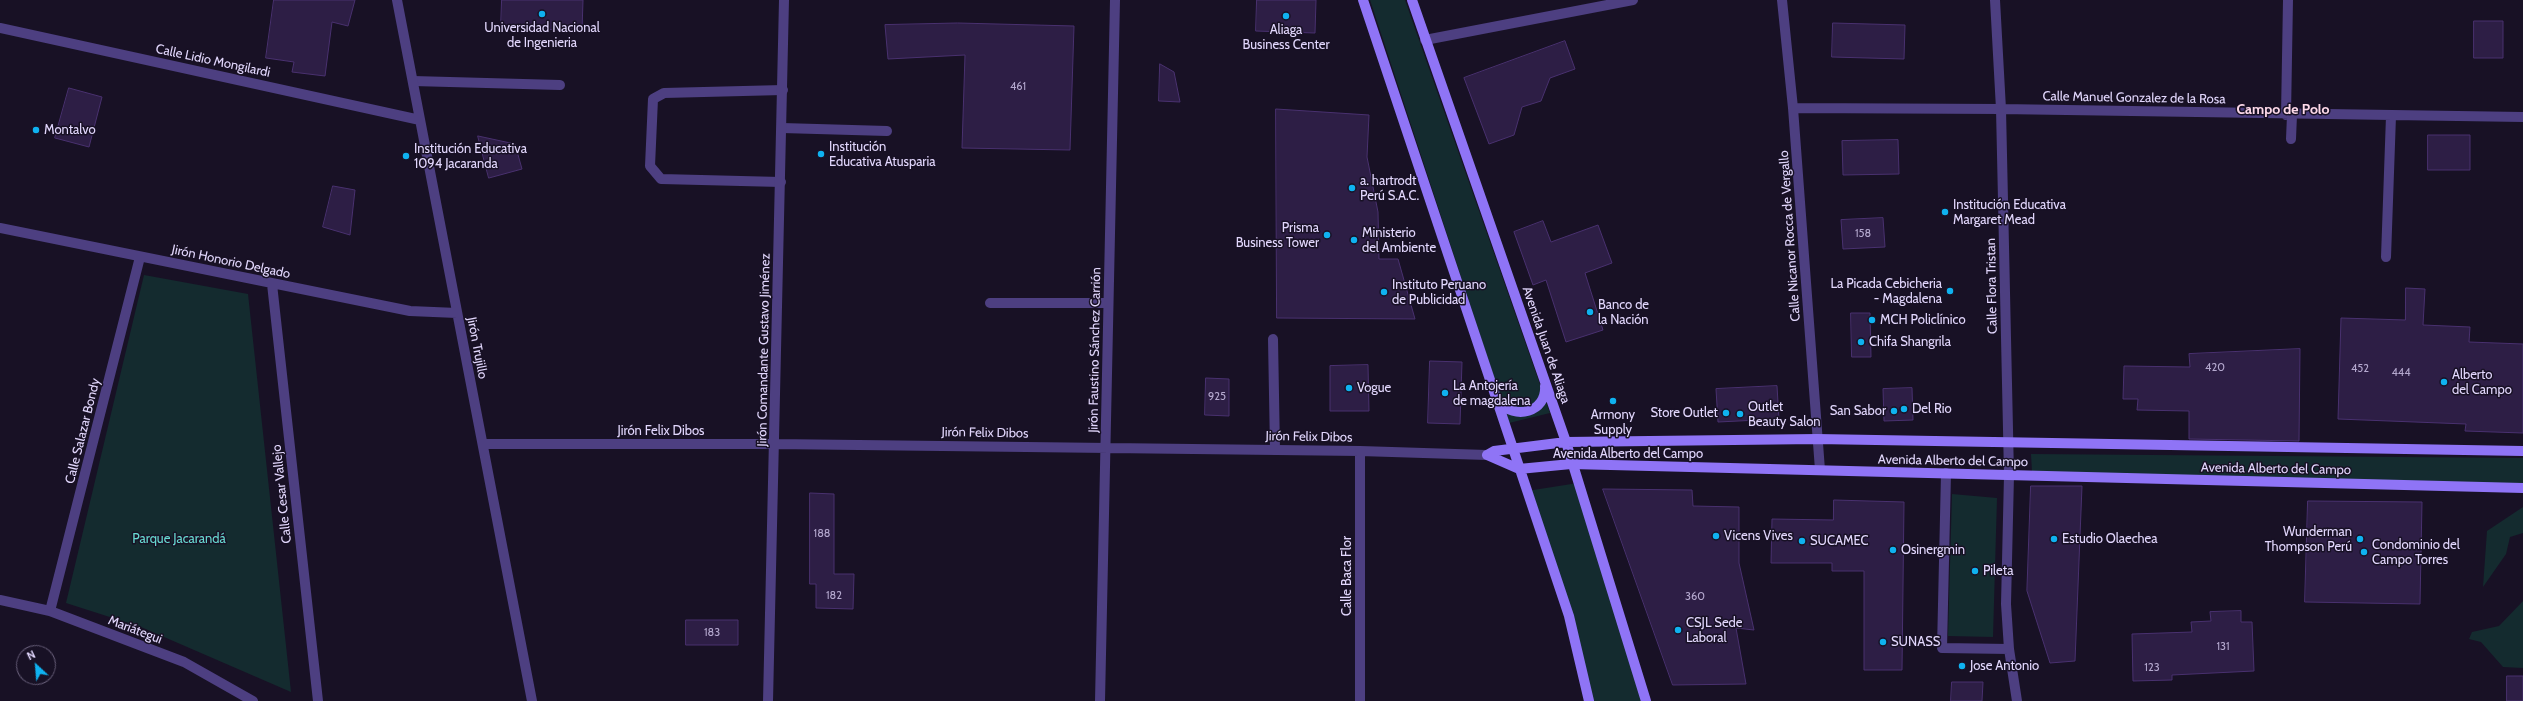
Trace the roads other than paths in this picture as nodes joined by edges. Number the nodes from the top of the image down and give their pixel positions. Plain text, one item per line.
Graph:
1 (397, 0) edge
2 (784, 0) edge
3 (1115, 0) edge
4 (1363, 0) edge
5 (1412, 0) edge
6 (1633, 0) edge
7 (1782, 0) edge
8 (1995, 0) edge
9 (2288, 0) edge
10 (0, 28) edge
11 (1425, 40) junction
12 (413, 81) junction
13 (560, 85) dead end
14 (783, 90) junction
15 (1793, 108) junction
16 (2001, 109) junction
17 (2289, 115) junction
18 (2391, 116) junction
19 (2523, 117) edge
20 (420, 120) junction
21 (782, 128) junction
22 (887, 131) dead end
23 (2292, 139) dead end
24 (781, 182) junction
25 (0, 228) edge
26 (140, 257) junction
27 (2386, 257) dead end
28 (272, 284) junction
29 (990, 303) dead end
30 (1108, 303) junction
31 (458, 313) junction
32 (1273, 339) dead end
33 (1545, 383) junction
34 (1498, 400) junction
35 (1817, 439) junction
36 (1566, 442) junction
37 (2008, 442) junction
38 (482, 444) junction
39 (775, 444) junction
40 (1106, 448) junction
41 (1515, 449) junction
42 (1275, 450) junction
43 (1360, 450) junction
44 (2523, 450) edge
45 (1487, 455) junction
46 (1571, 464) junction
47 (1519, 469) junction
48 (1820, 470) junction
49 (1946, 473) junction
50 (2009, 475) junction
51 (2523, 488) edge
52 (0, 600) edge
53 (50, 611) junction
54 (2009, 649) junction
55 (253, 701) edge
56 (318, 701) edge
57 (532, 701) edge
58 (768, 701) edge
59 (1100, 701) edge
60 (1360, 701) edge
61 (1589, 701) edge
62 (1646, 701) edge
63 (2017, 701) edge

1 - 12 street, Jirón Trujillo
2 - 14 street, Jirón Comandante Gustavo Jiménez
3 - 30 street, Jirón Faustino Sánchez Carrión
4 - 34 main road
5 - 11 main road, Avenida Juan de Aliaga
6 - 11 street
7 - 15 street, Calle Nicanor Rocca de Vergallo
8 - 16 street, Calle Flora Tristan
9 - 17 street
10 - 20 street, Calle Lidio Mongilardi
11 - 33 main road, Avenida Juan de Aliaga
12 - 13 street
12 - 20 street, Jirón Trujillo
14 - 21 street, Jirón Comandante Gustavo Jiménez
14 - 24 street
15 - 16 street, Calle Manuel Gonzalez de la Rosa
15 - 35 street, Calle Nicanor Rocca de Vergallo
16 - 17 street, Calle Manuel Gonzalez de la Rosa
16 - 37 street, Calle Flora Tristan
17 - 18 street, Calle Manuel Gonzalez de la Rosa
17 - 23 street
18 - 19 street, Calle Manuel Gonzalez de la Rosa
18 - 27 street
20 - 31 street, Jirón Trujillo
21 - 22 street
21 - 24 street, Jirón Comandante Gustavo Jiménez
24 - 39 street, Jirón Comandante Gustavo Jiménez
25 - 26 street, Jirón Honorio Delgado
26 - 28 street, Jirón Honorio Delgado
26 - 53 street, Calle Salazar Bondy
28 - 31 street, Jirón Honorio Delgado
28 - 56 street, Calle Cesar Vallejo
29 - 30 street
30 - 40 street, Jirón Faustino Sánchez Carrión
31 - 38 street, Jirón Trujillo
32 - 42 street
33 - 34 main road
33 - 36 main road, Avenida Juan de Aliaga
34 - 41 main road
35 - 36 main road, Avenida Alberto del Campo
35 - 37 main road, Avenida Alberto del Campo
35 - 48 street, Calle Nicanor Rocca de Vergallo
36 - 41 main road, Avenida Alberto del Campo
36 - 46 main road, Avenida Juan de Aliaga
37 - 44 main road, Avenida Alberto del Campo
37 - 50 street, Calle Flora Tristan
38 - 39 street, Jirón Felix Dibos
38 - 57 street, Jirón Trujillo
39 - 40 street, Jirón Felix Dibos
39 - 58 street, Jirón Comandante Gustavo Jiménez
40 - 42 street, Jirón Felix Dibos
40 - 59 street, Jirón Faustino Sánchez Carrión
41 - 45 main road, Avenida Alberto del Campo
41 - 47 main road
42 - 43 street, Jirón Felix Dibos
43 - 45 street, Jirón Felix Dibos
43 - 60 street, Calle Baca Flor
45 - 47 main road, Avenida Alberto del Campo
46 - 47 main road, Avenida Alberto del Campo
46 - 48 main road, Avenida Alberto del Campo
46 - 62 main road, Avenida Juan de Aliaga
47 - 61 main road
48 - 49 main road, Avenida Alberto del Campo
49 - 50 main road, Avenida Alberto del Campo
49 - 54 street
50 - 51 main road, Avenida Alberto del Campo
50 - 54 street, Calle Flora Tristan
52 - 53 street, Mariátegui
53 - 55 street, Mariátegui
54 - 63 street, Calle Flora Tristan

